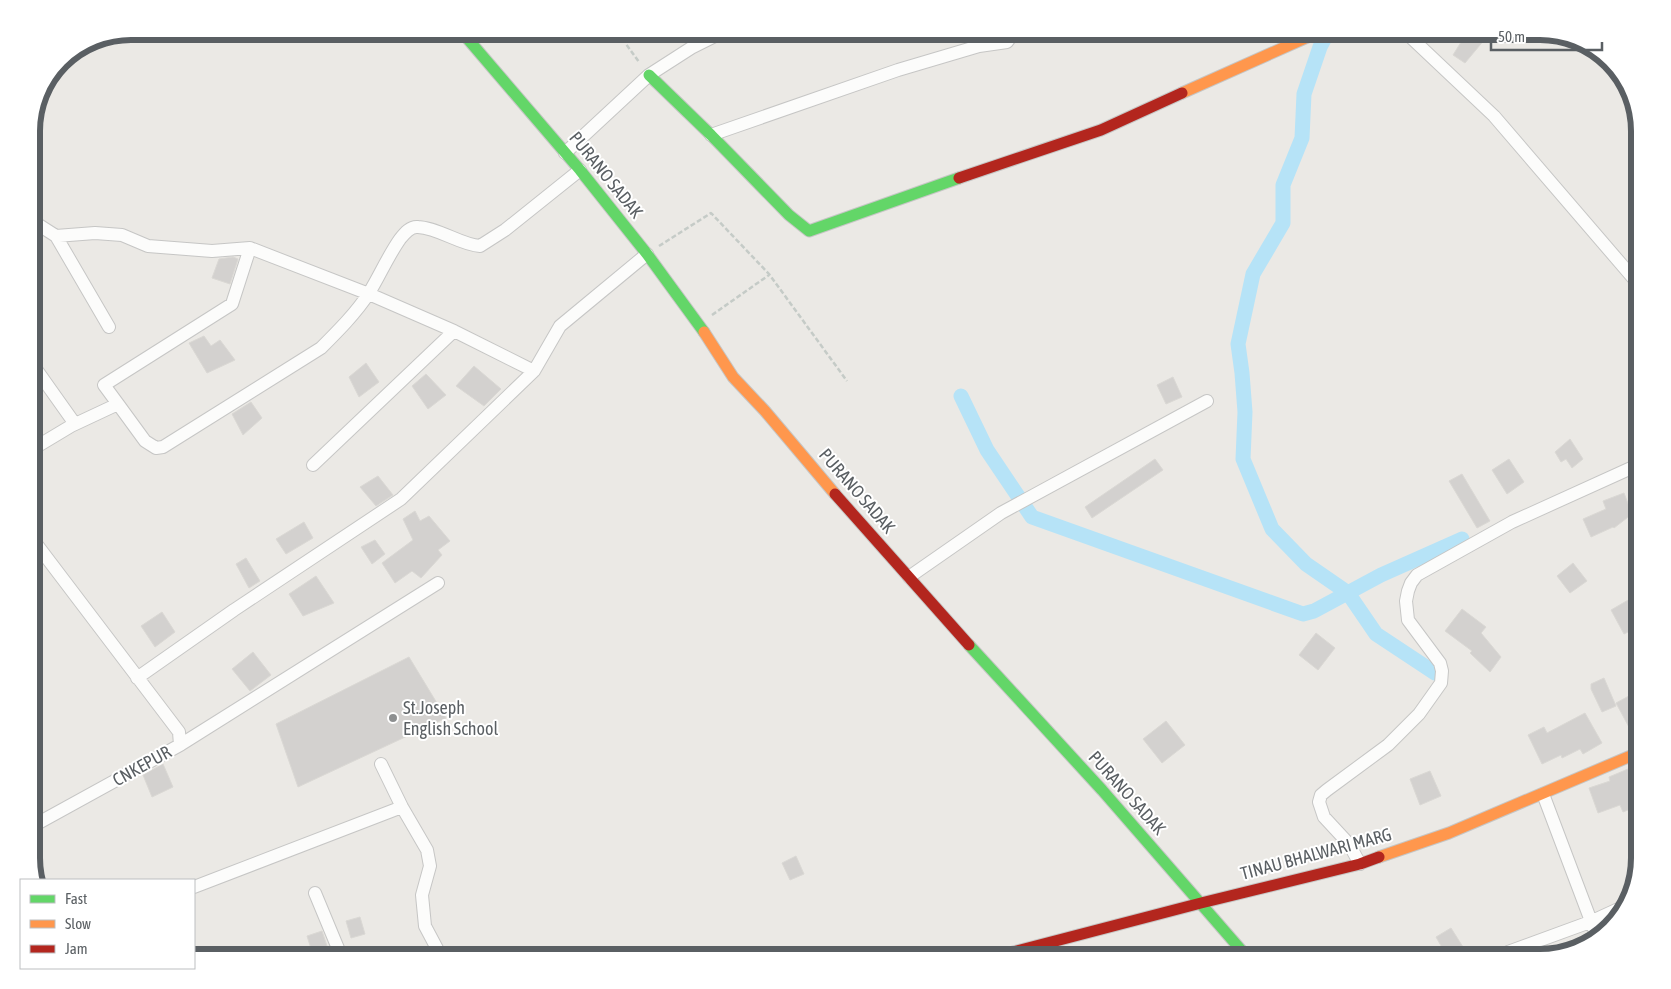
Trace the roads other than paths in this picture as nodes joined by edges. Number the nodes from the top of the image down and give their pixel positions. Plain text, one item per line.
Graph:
1 (469, 40) edge
2 (707, 40) edge
3 (1008, 40) edge
4 (1301, 40) edge
5 (1414, 40) edge
6 (649, 75) junction
7 (711, 135) junction
8 (565, 152) junction
9 (580, 170) junction
10 (40, 225) edge
11 (56, 236) junction
12 (250, 248) junction
13 (647, 254) junction
14 (1631, 276) edge
15 (369, 294) junction
16 (109, 327) dead end
17 (454, 332) junction
18 (534, 371) junction
19 (40, 374) edge
20 (1207, 401) dead end
21 (118, 404) junction
22 (75, 424) junction
23 (40, 445) edge
24 (313, 465) dead end
25 (1631, 468) edge
26 (40, 548) edge
27 (909, 577) junction
28 (438, 583) dead end
29 (137, 678) junction
30 (180, 745) junction
31 (1631, 756) edge
32 (381, 764) dead end
33 (1543, 794) junction
34 (402, 807) junction
35 (40, 823) edge
36 (1360, 864) junction
37 (195, 887) edge
38 (315, 893) dead end
39 (1201, 903) junction
40 (1613, 911) edge
41 (1590, 922) junction
42 (1594, 931) edge
43 (338, 949) edge
44 (437, 949) edge
45 (1025, 949) edge
46 (1240, 949) edge
47 (1516, 949) edge

1 - 8 street, PURANO SADAK
2 - 6 street
3 - 7 street
4 - 7 street
5 - 14 street
6 - 7 street
6 - 8 street
8 - 9 street, PURANO SADAK
9 - 13 street, PURANO SADAK
9 - 15 street
10 - 11 street
11 - 12 street
11 - 16 street
12 - 15 street
12 - 21 street
13 - 18 street
13 - 27 street, PURANO SADAK
15 - 17 street
15 - 21 street
17 - 18 street
17 - 24 street
18 - 29 street
19 - 22 street
20 - 27 street
21 - 22 street
22 - 23 street
25 - 36 street
26 - 29 street, CNKEPUR
27 - 39 street, PURANO SADAK
28 - 30 street
29 - 30 street, CNKEPUR
30 - 35 street, CNKEPUR
31 - 33 street, TINAU BHALWARI MARG
32 - 34 street
33 - 36 street, TINAU BHALWARI MARG
33 - 41 street
34 - 37 street
34 - 44 street
36 - 39 street, TINAU BHALWARI MARG
38 - 43 street
39 - 45 street, TINAU BHALWARI MARG
39 - 46 street, PURANO SADAK
40 - 41 street
41 - 42 street
41 - 47 street

